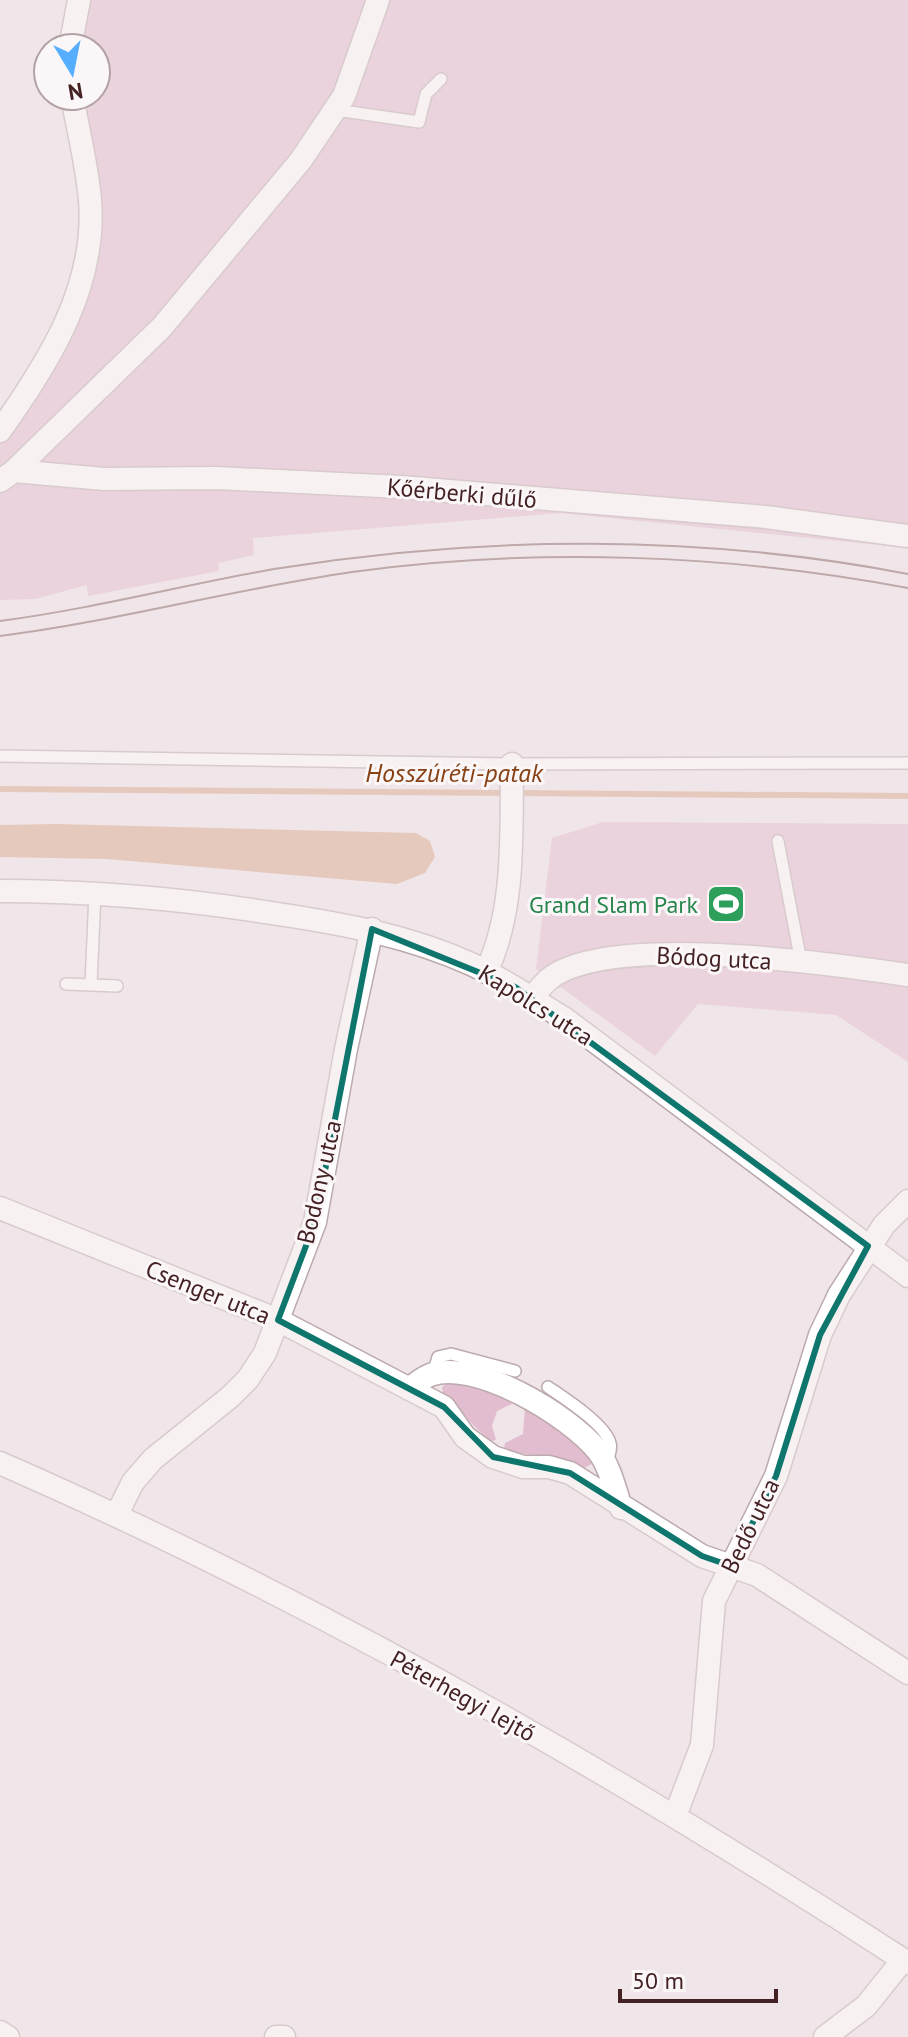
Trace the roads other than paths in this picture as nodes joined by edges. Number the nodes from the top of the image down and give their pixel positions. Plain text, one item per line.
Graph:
1 (79, 0) edge
2 (378, 0) edge
3 (73, 32) edge
4 (441, 79) dead end
5 (336, 110) junction
6 (75, 112) edge
7 (0, 431) edge
8 (7, 476) edge
9 (908, 536) edge
10 (0, 756) edge
11 (908, 763) edge
12 (512, 771) junction
13 (778, 841) dead end
14 (0, 891) edge
15 (95, 893) junction
16 (372, 929) junction
17 (801, 962) junction
18 (486, 972) junction
19 (908, 975) edge
20 (66, 984) dead end
21 (91, 985) junction
22 (117, 986) dead end
23 (532, 998) junction
24 (908, 1201) edge
25 (0, 1208) edge
26 (868, 1246) junction
27 (908, 1276) edge
28 (278, 1320) junction
29 (515, 1371) dead end
30 (433, 1374) junction
31 (548, 1387) dead end
32 (409, 1389) junction
33 (0, 1463) edge
34 (606, 1466) junction
35 (621, 1508) junction
36 (117, 1514) junction
37 (731, 1566) junction
38 (908, 1673) edge
39 (675, 1816) junction
40 (906, 1962) edge
41 (0, 2032) edge
42 (8, 2037) edge
43 (276, 2037) edge
44 (284, 2037) edge
45 (825, 2037) edge

1 - 3 street
2 - 5 street, Kőérberki dűlő
4 - 5 lane
5 - 8 street, Kőérberki dűlő
6 - 7 street
8 - 9 street, Kőérberki dűlő
10 - 12 lane
11 - 12 lane
12 - 18 street
13 - 17 lane
14 - 15 street, Kapolcs utca
15 - 16 street, Kapolcs utca
15 - 21 lane
16 - 18 street, Kapolcs utca
16 - 28 street, Bodony utca
17 - 19 street, Bódog utca
17 - 23 street, Bódog utca
18 - 23 street, Kapolcs utca
20 - 21 lane
21 - 22 lane
23 - 26 street, Kapolcs utca
24 - 26 street, Bedő utca
25 - 28 street, Csenger utca
26 - 27 street, Kapolcs utca
26 - 37 street, Bedő utca
28 - 32 street, Csenger utca
28 - 36 street, Bodony utca
29 - 30 lane
30 - 32 street
30 - 34 street
31 - 34 lane
32 - 35 street, Csenger utca
33 - 36 street, Péterhegyi lejtő
34 - 35 street
35 - 37 street, Csenger utca
36 - 39 street, Péterhegyi lejtő
37 - 38 street, Csenger utca
37 - 39 street, Bedő utca
39 - 40 street, Péterhegyi lejtő
40 - 45 street
41 - 42 street
43 - 44 street

